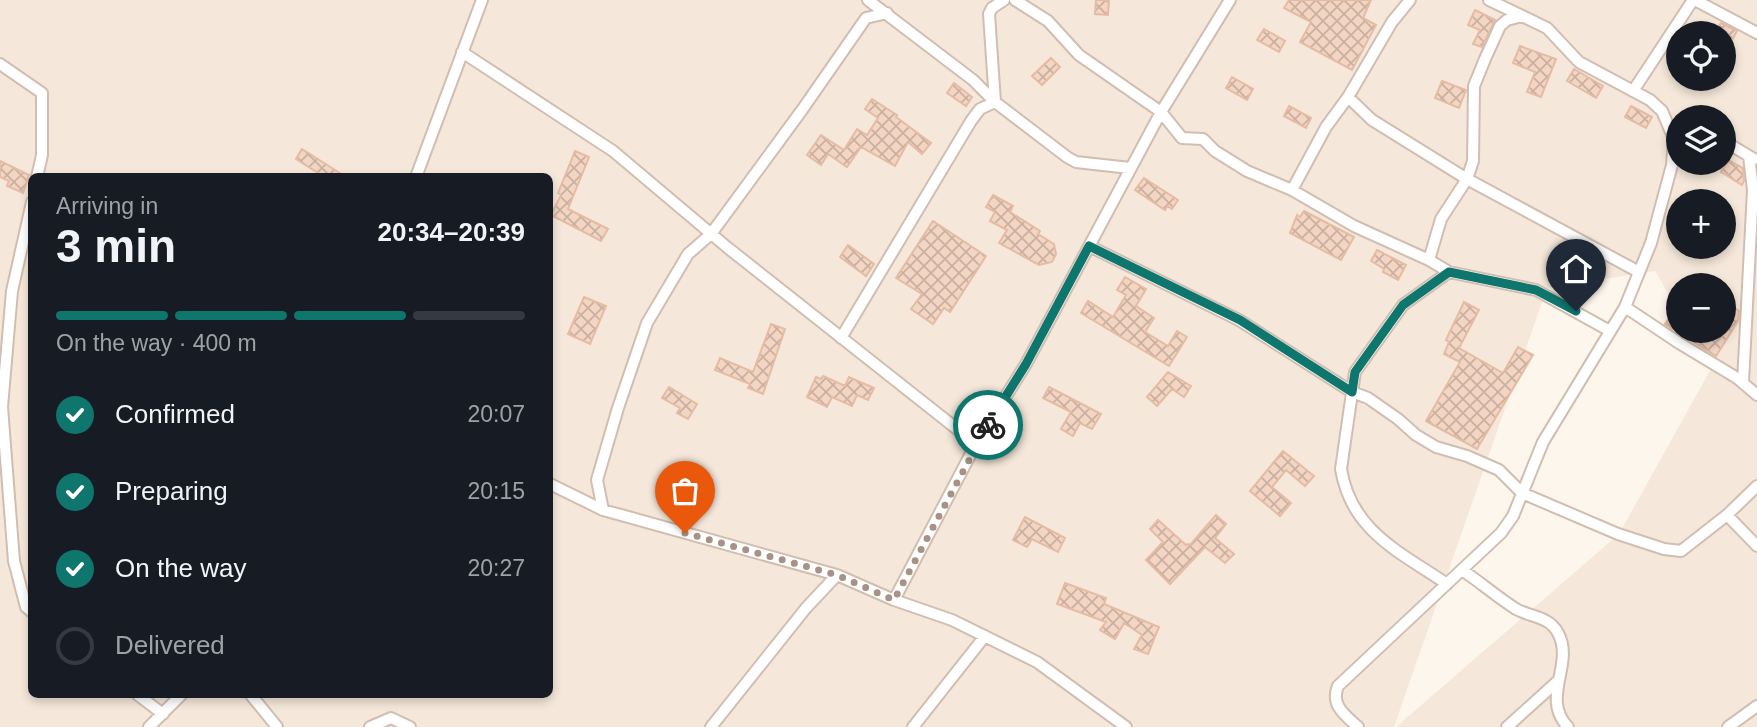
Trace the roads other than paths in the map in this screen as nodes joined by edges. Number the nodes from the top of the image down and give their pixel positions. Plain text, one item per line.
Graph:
1 (482, 0) edge
2 (868, 0) edge
3 (1004, 0) edge
4 (1015, 0) edge
5 (1230, 0) edge
6 (1410, 0) edge
7 (1489, 0) edge
8 (1694, 0) edge
9 (887, 13) junction
10 (1522, 16) junction
11 (1757, 33) edge
12 (462, 52) junction
13 (0, 64) edge
14 (1633, 91) junction
15 (1348, 97) junction
16 (995, 102) junction
17 (1161, 112) junction
18 (1666, 116) edge
19 (1736, 148) edge
20 (1753, 159) edge
21 (1130, 168) junction
22 (38, 173) edge
23 (417, 173) edge
24 (1669, 175) edge
25 (1468, 179) junction
26 (1292, 190) junction
27 (28, 220) edge
28 (711, 234) junction
29 (1089, 246) junction
30 (1429, 260) junction
31 (1449, 272) junction
32 (1639, 272) junction
33 (1625, 307) junction
34 (1610, 331) junction
35 (841, 338) junction
36 (1743, 382) junction
37 (1352, 392) junction
38 (1757, 395) edge
39 (976, 444) junction
40 (553, 485) edge
41 (1757, 486) edge
42 (1522, 493) junction
43 (603, 510) junction
44 (1727, 515) junction
45 (1757, 546) edge
46 (1462, 570) junction
47 (837, 575) junction
48 (1447, 584) junction
49 (894, 600) junction
50 (28, 609) edge
51 (985, 636) junction
52 (1559, 680) junction
53 (142, 698) edge
54 (178, 698) edge
55 (253, 698) edge
56 (1757, 706) edge
57 (163, 714) junction
58 (149, 727) edge
59 (277, 727) edge
60 (370, 727) edge
61 (410, 727) edge
62 (711, 727) edge
63 (913, 727) edge
64 (1126, 727) edge
65 (1358, 727) edge
66 (1507, 727) edge
67 (1568, 727) edge
68 (1729, 727) edge

1 - 12 street
2 - 9 street
3 - 16 street
4 - 17 street
5 - 17 street
6 - 15 street
7 - 10 street
8 - 11 street
8 - 14 street
9 - 16 street
9 - 28 street
10 - 14 street
10 - 25 street
12 - 23 street
12 - 28 street
13 - 22 street
14 - 18 street
15 - 25 street
15 - 26 street
16 - 21 street
16 - 35 street
17 - 21 street
17 - 26 street
19 - 20 street
20 - 36 street
21 - 29 street
24 - 32 street
25 - 30 street
25 - 32 street
26 - 30 street
27 - 50 street
28 - 35 street
28 - 43 street
29 - 37 street
29 - 39 street
30 - 31 street
31 - 34 street
31 - 37 street
32 - 33 street
33 - 34 street
33 - 36 street
34 - 42 street
35 - 39 street
36 - 38 street
37 - 42 street
37 - 48 street
39 - 49 street
40 - 43 street
41 - 44 street
42 - 44 street
42 - 46 street
43 - 47 street
44 - 45 street
46 - 48 street
46 - 52 street
47 - 49 street
47 - 62 street
48 - 65 street
49 - 51 street
51 - 63 street
51 - 64 street
52 - 66 street
52 - 67 street
53 - 57 street
54 - 57 street
55 - 59 street
56 - 68 street
57 - 58 street
60 - 61 street

